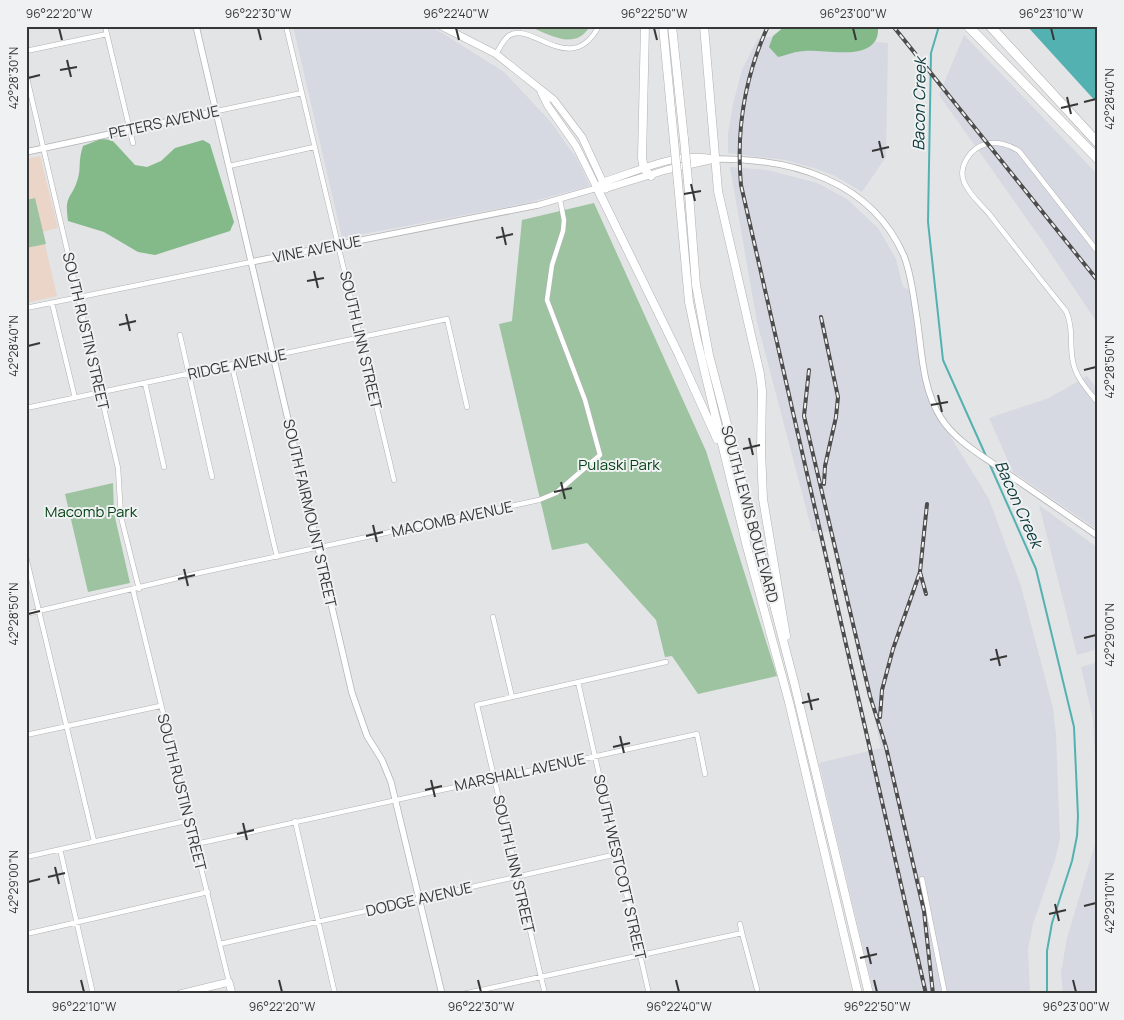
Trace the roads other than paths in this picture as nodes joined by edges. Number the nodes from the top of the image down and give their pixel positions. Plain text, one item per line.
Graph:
1 (105, 26) edge
2 (196, 26) edge
3 (286, 26) edge
4 (441, 26) edge
5 (599, 26) edge
6 (644, 26) edge
7 (663, 26) edge
8 (672, 26) edge
9 (704, 26) edge
10 (968, 26) edge
11 (992, 29) edge
12 (107, 34) junction
13 (26, 51) edge
14 (496, 54) junction
15 (26, 74) edge
16 (539, 90) junction
17 (302, 93) junction
18 (217, 111) junction
19 (129, 130) junction
20 (133, 142) dead end
21 (1098, 143) edge
22 (314, 147) junction
23 (44, 148) junction
24 (26, 152) edge
25 (714, 159) junction
26 (1098, 159) edge
27 (229, 166) junction
28 (644, 169) junction
29 (651, 176) junction
30 (602, 187) junction
31 (560, 200) junction
32 (338, 244) junction
33 (1098, 252) edge
34 (251, 262) junction
35 (79, 298) junction
36 (52, 303) junction
37 (26, 308) edge
38 (180, 335) dead end
39 (360, 338) junction
40 (273, 356) junction
41 (232, 366) junction
42 (188, 375) junction
43 (145, 383) junction
44 (101, 392) junction
45 (75, 398) junction
46 (1098, 403) edge
47 (467, 407) dead end
48 (26, 408) edge
49 (164, 467) dead end
50 (728, 470) junction
51 (212, 477) dead end
52 (394, 480) dead end
53 (1098, 536) edge
54 (318, 548) junction
55 (26, 557) edge
56 (277, 557) junction
57 (136, 589) junction
58 (39, 612) junction
59 (26, 614) edge
60 (493, 617) dead end
61 (666, 662) dead end
62 (578, 682) junction
63 (794, 682) junction
64 (512, 697) junction
65 (160, 706) junction
66 (66, 726) junction
67 (26, 735) edge
68 (595, 756) junction
69 (705, 774) dead end
70 (494, 777) junction
71 (395, 800) junction
72 (190, 820) junction
73 (295, 821) junction
74 (94, 841) junction
75 (196, 844) junction
76 (60, 849) junction
77 (617, 854) junction
78 (26, 857) edge
79 (517, 877) junction
80 (922, 879) dead end
81 (208, 892) junction
82 (418, 899) junction
83 (78, 922) junction
84 (318, 922) junction
85 (740, 924) dead end
86 (742, 933) junction
87 (26, 934) edge
88 (220, 944) junction
89 (640, 955) junction
90 (540, 976) junction
91 (229, 982) junction
92 (757, 989) dead end
93 (189, 993) edge
94 (93, 994) edge
95 (180, 994) edge
96 (232, 994) edge
97 (335, 994) edge
98 (442, 994) edge
99 (463, 994) edge
100 (544, 994) edge
101 (649, 994) edge
102 (858, 994) edge
103 (869, 994) edge
104 (945, 994) edge

1 - 12 street
2 - 18 street, SOUTH FAIRMOUNT STREET
3 - 17 street, SOUTH LINN STREET
4 - 14 main road
5 - 14 street
6 - 28 main road
7 - 50 main road, SOUTH LEWIS BOULEVARD, bridge
8 - 63 main road, SOUTH LEWIS BOULEVARD, bridge
9 - 25 main road
10 - 26 highway
11 - 21 highway
12 - 13 street
12 - 19 street
14 - 16 main road
15 - 23 street, SOUTH RUSTIN STREET
16 - 30 main road
16 - 30 main road
17 - 18 street, PETERS AVENUE
17 - 22 street, SOUTH LINN STREET
18 - 19 street, PETERS AVENUE
18 - 27 street, SOUTH FAIRMOUNT STREET
19 - 20 street
19 - 23 street, PETERS AVENUE
22 - 27 street
22 - 32 street, SOUTH LINN STREET
23 - 24 street, PETERS AVENUE
23 - 35 street, SOUTH RUSTIN STREET
25 - 28 main road
25 - 29 main road
25 - 53 street
25 - 63 main road
27 - 34 street, SOUTH FAIRMOUNT STREET
28 - 29 main road
28 - 30 main road
29 - 30 main road
30 - 31 street, VINE AVENUE
30 - 50 main road
31 - 32 street, VINE AVENUE
31 - 54 street, MACOMB AVENUE
32 - 34 street, VINE AVENUE
32 - 39 street, SOUTH LINN STREET
33 - 46 street
34 - 35 street, VINE AVENUE
34 - 40 street, SOUTH FAIRMOUNT STREET
35 - 36 street, VINE AVENUE
35 - 44 street, SOUTH RUSTIN STREET
36 - 37 street, VINE AVENUE
36 - 45 street
38 - 42 street
39 - 40 street, RIDGE AVENUE
39 - 47 street, RIDGE AVENUE
39 - 52 street, SOUTH LINN STREET
40 - 41 street, RIDGE AVENUE
40 - 54 street, SOUTH FAIRMOUNT STREET
41 - 42 street, RIDGE AVENUE
41 - 56 street
42 - 43 street, RIDGE AVENUE
42 - 51 street
43 - 44 street, RIDGE AVENUE
43 - 49 street
44 - 45 street, RIDGE AVENUE
44 - 57 street, SOUTH RUSTIN STREET
45 - 48 street, RIDGE AVENUE
50 - 102 main road, SOUTH LEWIS BOULEVARD
54 - 56 street, MACOMB AVENUE
54 - 71 street, SOUTH FAIRMOUNT STREET
55 - 58 street
56 - 57 street, MACOMB AVENUE
57 - 58 street, MACOMB AVENUE
57 - 65 street, SOUTH RUSTIN STREET
58 - 59 street, MACOMB AVENUE
58 - 66 street
60 - 64 street
61 - 62 street
62 - 64 street
62 - 68 street, SOUTH WESTCOTT STREET
63 - 103 main road, SOUTH LEWIS BOULEVARD
64 - 70 street, SOUTH LINN STREET
65 - 66 street
65 - 72 street, SOUTH RUSTIN STREET
66 - 67 street
66 - 74 street
68 - 69 street, MARSHALL AVENUE
68 - 70 street, MARSHALL AVENUE
68 - 77 street, SOUTH WESTCOTT STREET
70 - 71 street, MARSHALL AVENUE
70 - 79 street, SOUTH LINN STREET
71 - 73 street, MARSHALL AVENUE
71 - 82 street, SOUTH FAIRMOUNT STREET
72 - 74 street
72 - 75 street, SOUTH RUSTIN STREET
73 - 75 street, MARSHALL AVENUE
73 - 84 street
74 - 76 street
75 - 81 street, SOUTH RUSTIN STREET
76 - 78 street
76 - 83 street
77 - 79 street, DODGE AVENUE
77 - 89 street, SOUTH WESTCOTT STREET
79 - 82 street, DODGE AVENUE
79 - 90 street, SOUTH LINN STREET
80 - 104 street
81 - 83 street
81 - 88 street, SOUTH RUSTIN STREET
82 - 84 street, DODGE AVENUE
82 - 98 street, SOUTH FAIRMOUNT STREET
83 - 87 street
83 - 94 street
84 - 88 street, DODGE AVENUE
84 - 97 street
85 - 86 street
86 - 89 street
86 - 92 street
88 - 91 street, SOUTH RUSTIN STREET
89 - 90 street
89 - 101 street, SOUTH WESTCOTT STREET
90 - 99 street
90 - 100 street, SOUTH LINN STREET
91 - 93 main road
91 - 96 main road, SOUTH RUSTIN STREET
93 - 95 main road

